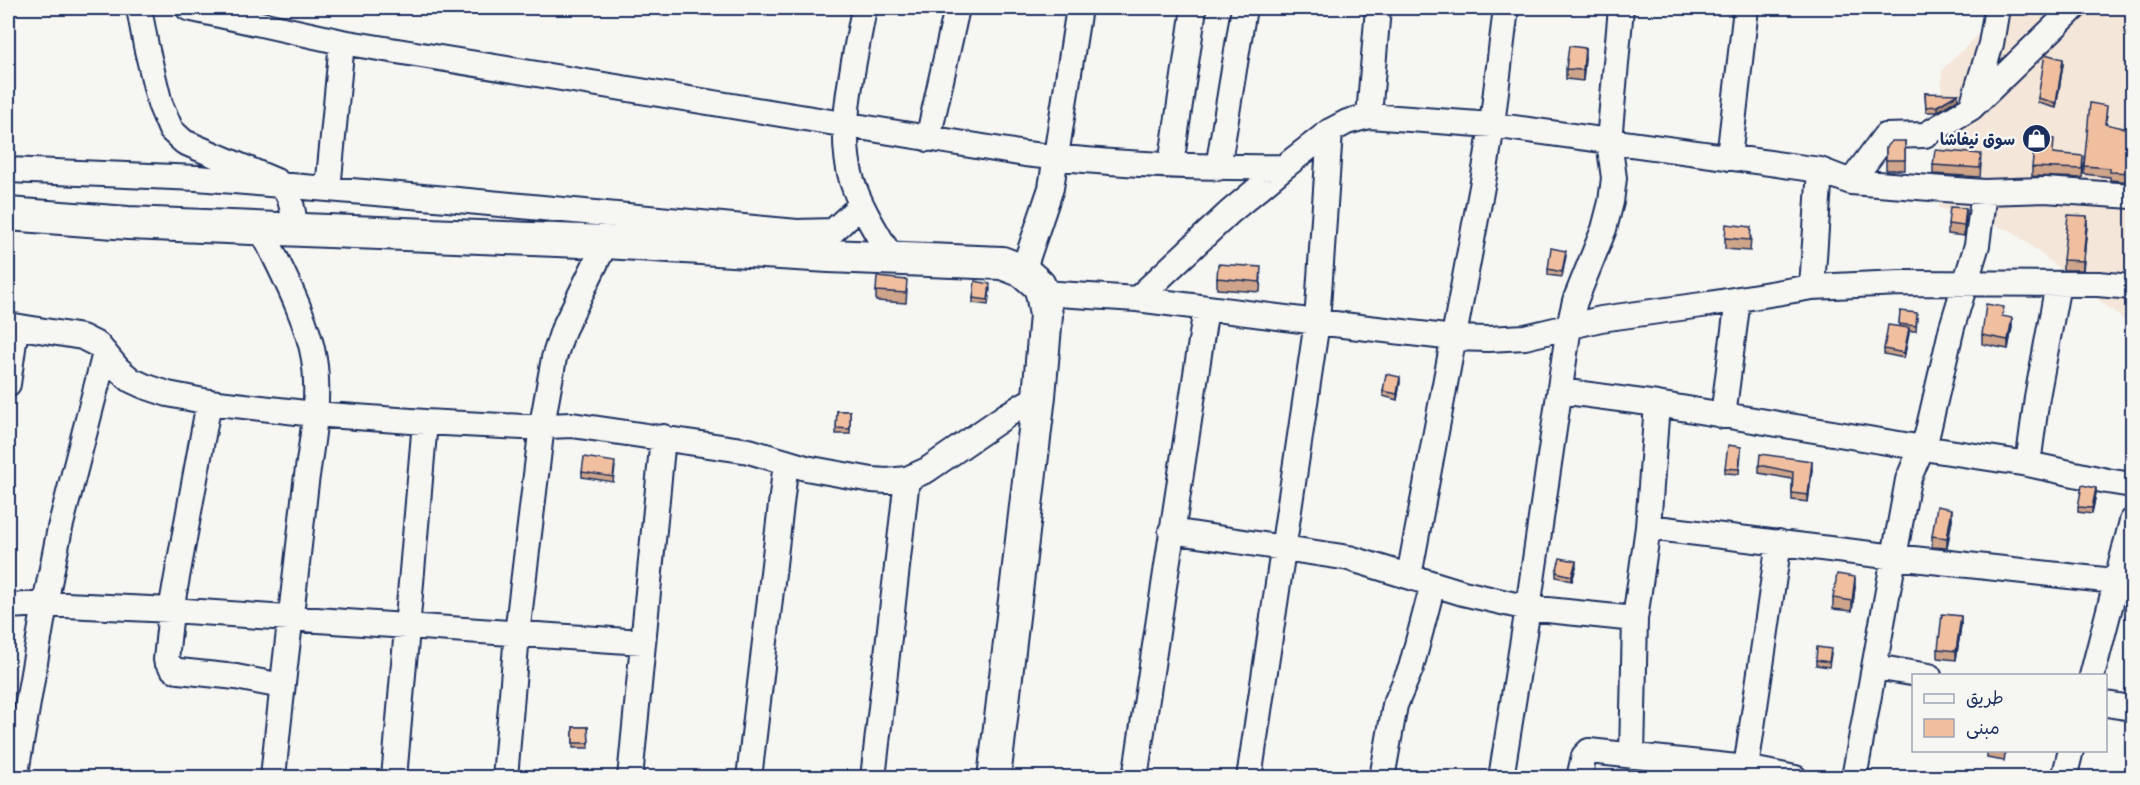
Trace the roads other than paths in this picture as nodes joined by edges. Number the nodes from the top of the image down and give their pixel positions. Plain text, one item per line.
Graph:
1 (139, 8) edge
2 (188, 8) edge
3 (864, 8) edge
4 (957, 8) edge
5 (1079, 8) edge
6 (1194, 8) edge
7 (1244, 8) edge
8 (1378, 8) edge
9 (1506, 8) edge
10 (1621, 8) edge
11 (1746, 8) edge
12 (1997, 8) edge
13 (2074, 8) edge
14 (342, 42) junction
15 (1971, 108) junction
16 (1369, 116) junction
17 (1492, 125) junction
18 (846, 126) junction
19 (1330, 131) junction
20 (928, 139) junction
21 (1609, 141) junction
22 (1057, 158) junction
23 (1729, 158) junction
24 (1172, 165) junction
25 (1284, 166) junction
26 (1218, 168) junction
27 (8, 170) edge
28 (1820, 170) junction
29 (1851, 182) junction
30 (284, 186) junction
31 (328, 189) junction
32 (1984, 192) junction
33 (2133, 196) edge
34 (861, 206) junction
35 (8, 214) edge
36 (261, 228) junction
37 (296, 228) junction
38 (606, 242) junction
39 (892, 259) junction
40 (1033, 282) junction
41 (1966, 284) junction
42 (2058, 284) junction
43 (2133, 286) edge
44 (1812, 287) junction
45 (1137, 298) junction
46 (1738, 299) junction
47 (1206, 308) junction
48 (1317, 322) junction
49 (12, 326) edge
50 (1569, 326) junction
51 (1454, 338) junction
52 (105, 353) junction
53 (8, 384) edge
54 (1560, 391) junction
55 (1039, 396) junction
56 (209, 402) junction
57 (1657, 404) junction
58 (314, 414) junction
59 (1723, 416) junction
60 (425, 422) junction
61 (542, 425) junction
62 (663, 437) junction
63 (1923, 448) junction
64 (786, 462) junction
65 (2028, 464) junction
66 (907, 479) junction
67 (2133, 485) edge
68 (2133, 521) edge
69 (1648, 527) junction
70 (1171, 531) junction
71 (1779, 543) junction
72 (1282, 548) junction
73 (1895, 557) junction
74 (1409, 576) junction
75 (2125, 582) edge
76 (1433, 584) junction
77 (45, 604) junction
78 (8, 606) edge
79 (1528, 608) junction
80 (171, 610) junction
81 (1635, 619) junction
82 (292, 620) junction
83 (407, 627) junction
84 (517, 634) junction
85 (642, 642) junction
86 (1875, 667) junction
87 (1922, 674) edge
88 (2092, 674) edge
89 (282, 686) junction
90 (2107, 704) edge
91 (2133, 708) edge
92 (2070, 752) edge
93 (1632, 756) junction
94 (1746, 768) junction
95 (1697, 770) edge
96 (15, 777) edge
97 (273, 777) edge
98 (394, 777) edge
99 (505, 777) edge
100 (630, 777) edge
101 (749, 777) edge
102 (873, 777) edge
103 (994, 777) edge
104 (1135, 777) edge
105 (1249, 777) edge
106 (1382, 777) edge
107 (1501, 777) edge
108 (1579, 777) edge
109 (1795, 777) edge
110 (1854, 777) edge
111 (2064, 777) edge

1 - 30 street
2 - 14 street
3 - 18 street
4 - 20 street
5 - 22 street
6 - 24 street
7 - 26 street
8 - 16 street
9 - 17 street
10 - 21 street
11 - 23 street
12 - 15 street
13 - 15 street
14 - 18 street
14 - 31 street
15 - 29 street
16 - 17 street
16 - 19 street
17 - 21 street
17 - 51 street
18 - 20 street
18 - 34 street
19 - 25 street
19 - 48 street
20 - 22 street
21 - 23 street
21 - 50 street
22 - 24 street
22 - 40 street
23 - 28 street
24 - 26 street
25 - 26 street
25 - 45 street
27 - 30 street
28 - 29 street
28 - 44 street
29 - 32 street
30 - 31 street
30 - 37 street
31 - 34 street
32 - 33 street
32 - 41 street
34 - 39 street
35 - 36 main road
36 - 37 main road
36 - 58 street
37 - 38 main road
38 - 39 main road
38 - 61 street
39 - 40 main road
40 - 45 street
40 - 55 main road
41 - 42 street
41 - 44 street
41 - 63 street
42 - 43 street
42 - 65 street
44 - 46 street
45 - 47 street
46 - 50 street
46 - 59 street
47 - 48 street
47 - 70 street
48 - 51 street
48 - 72 street
49 - 52 street
49 - 53 street
50 - 51 street
50 - 54 street
51 - 74 street
52 - 56 street
52 - 77 street
54 - 57 street
54 - 79 street
55 - 66 street
55 - 103 main road
56 - 58 street
56 - 80 street
57 - 59 street
57 - 69 street
58 - 60 street
58 - 82 street
59 - 63 street
60 - 61 street
60 - 83 street
61 - 62 street
61 - 84 street
62 - 64 street
62 - 85 street
63 - 65 street
63 - 73 street
64 - 66 street
64 - 101 street
65 - 67 street
66 - 102 street
68 - 75 street
69 - 71 street
69 - 81 street
70 - 72 street
70 - 104 street
71 - 73 street
71 - 94 street
72 - 74 street
72 - 105 street
73 - 75 street
73 - 86 street
74 - 76 street
75 - 88 street
76 - 79 street
76 - 106 street
77 - 78 street
77 - 80 street
77 - 96 street
79 - 81 street
79 - 107 street
80 - 82 street
80 - 89 street
81 - 93 street
82 - 83 street
82 - 89 street
83 - 84 street
83 - 98 street
84 - 85 street
84 - 99 street
85 - 100 street
86 - 87 street
86 - 110 street
89 - 97 street
90 - 91 street
92 - 111 street
93 - 95 street
93 - 108 street
94 - 95 street
94 - 109 street

